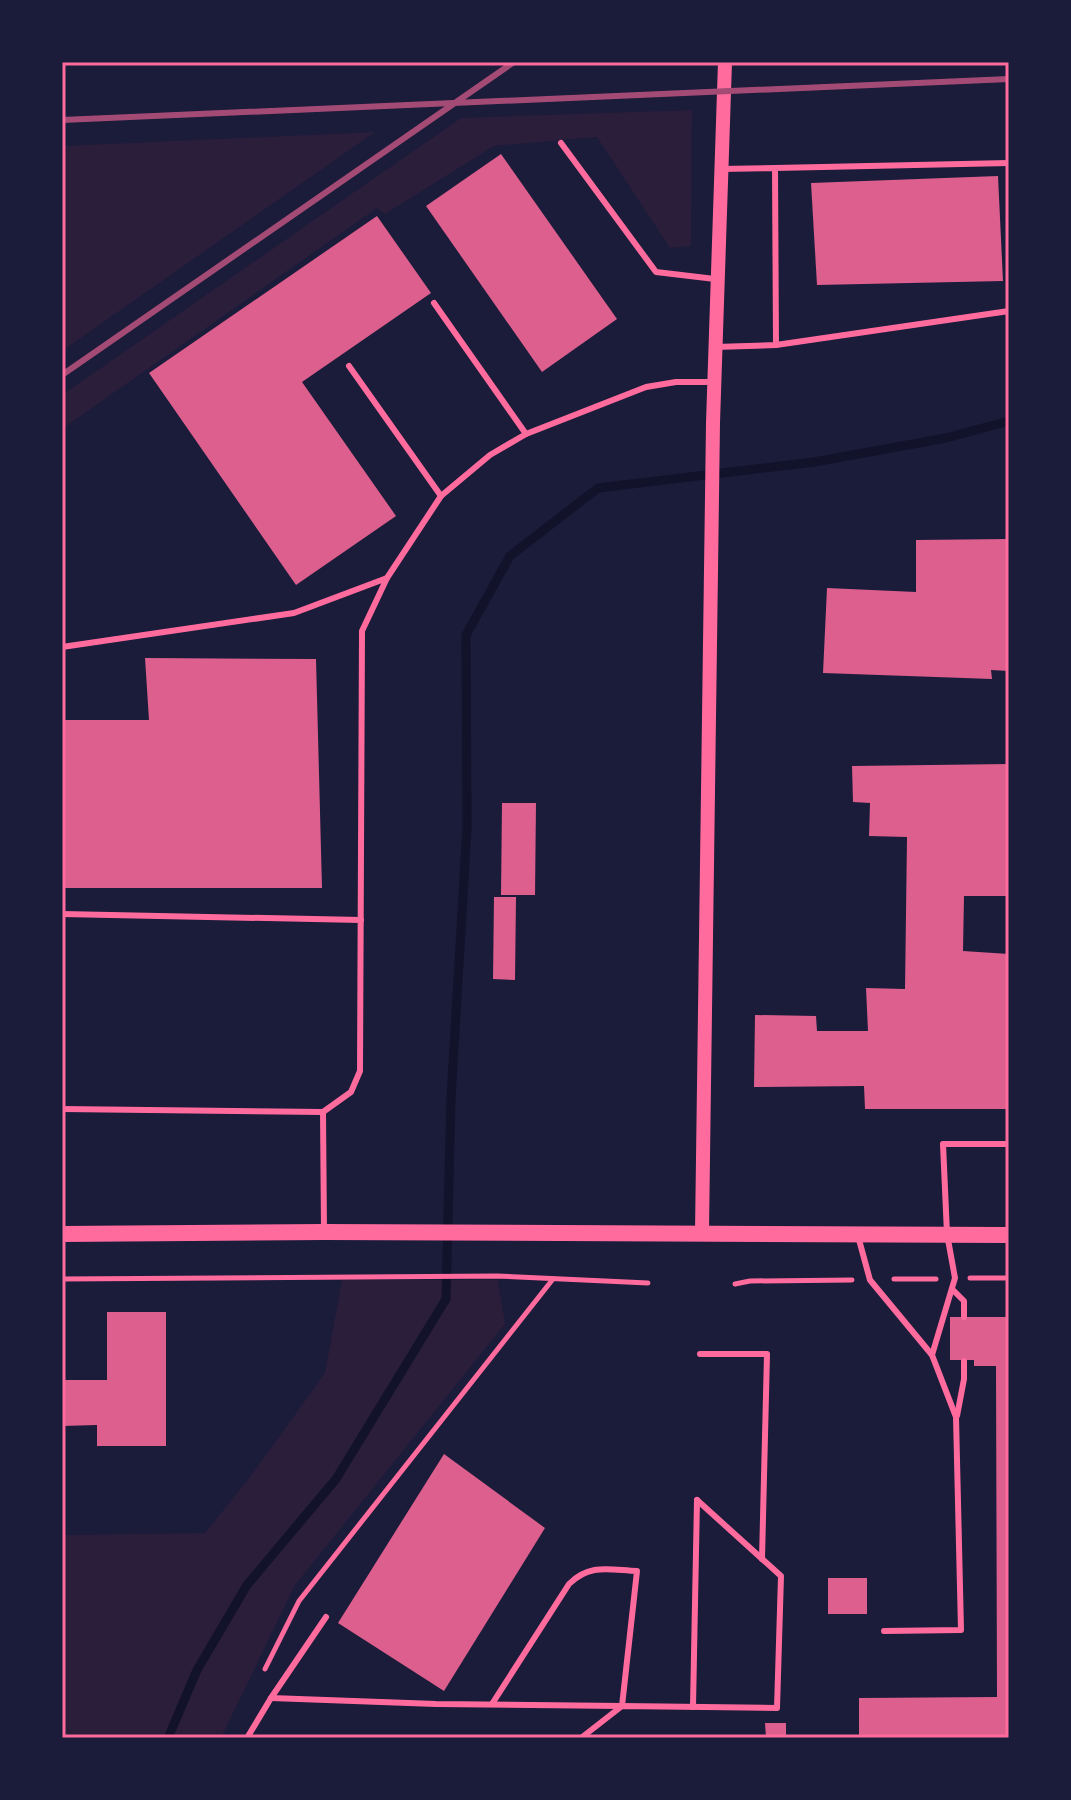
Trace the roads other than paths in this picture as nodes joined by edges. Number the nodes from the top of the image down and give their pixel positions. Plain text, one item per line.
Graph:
1 (725, 62) edge
2 (561, 143) dead end
3 (1009, 163) edge
4 (775, 168) junction
5 (721, 169) junction
6 (717, 279) junction
7 (434, 303) dead end
8 (1009, 311) edge
9 (776, 345) junction
10 (715, 347) junction
11 (349, 366) dead end
12 (714, 382) junction
13 (526, 434) junction
14 (441, 496) junction
15 (387, 578) junction
16 (62, 647) edge
17 (62, 914) edge
18 (361, 920) junction
19 (62, 1109) edge
20 (323, 1112) junction
21 (1009, 1144) edge
22 (324, 1232) junction
23 (702, 1232) junction
24 (857, 1233) junction
25 (62, 1234) edge
26 (947, 1234) junction
27 (1009, 1235) edge
28 (953, 1290) junction
29 (964, 1317) dead end
30 (700, 1354) dead end
31 (932, 1355) junction
32 (964, 1361) dead end
33 (956, 1417) junction
34 (762, 1559) junction
35 (326, 1617) dead end
36 (884, 1631) dead end
37 (271, 1698) junction
38 (492, 1704) junction
39 (622, 1706) junction
40 (693, 1707) junction
41 (247, 1738) edge
42 (581, 1738) edge

1 - 5 street
2 - 6 lane
3 - 4 lane
4 - 5 lane
4 - 9 lane
5 - 6 street
6 - 10 street
7 - 13 lane
8 - 9 lane
9 - 10 lane
10 - 12 street
11 - 14 lane
12 - 13 lane
12 - 23 street
13 - 14 lane
14 - 15 lane
15 - 16 lane
15 - 18 lane
17 - 18 lane
18 - 20 lane
19 - 20 lane
20 - 22 lane
21 - 26 lane
22 - 23 main road
22 - 25 main road
23 - 24 main road
24 - 26 main road
24 - 31 lane
26 - 27 main road
26 - 28 lane
28 - 29 lane
28 - 31 lane
30 - 34 lane
31 - 33 lane
32 - 33 lane
33 - 36 lane
34 - 40 lane
34 - 40 lane
35 - 37 lane
37 - 38 lane
37 - 41 lane
38 - 39 lane
38 - 39 lane
39 - 40 lane
39 - 42 lane

